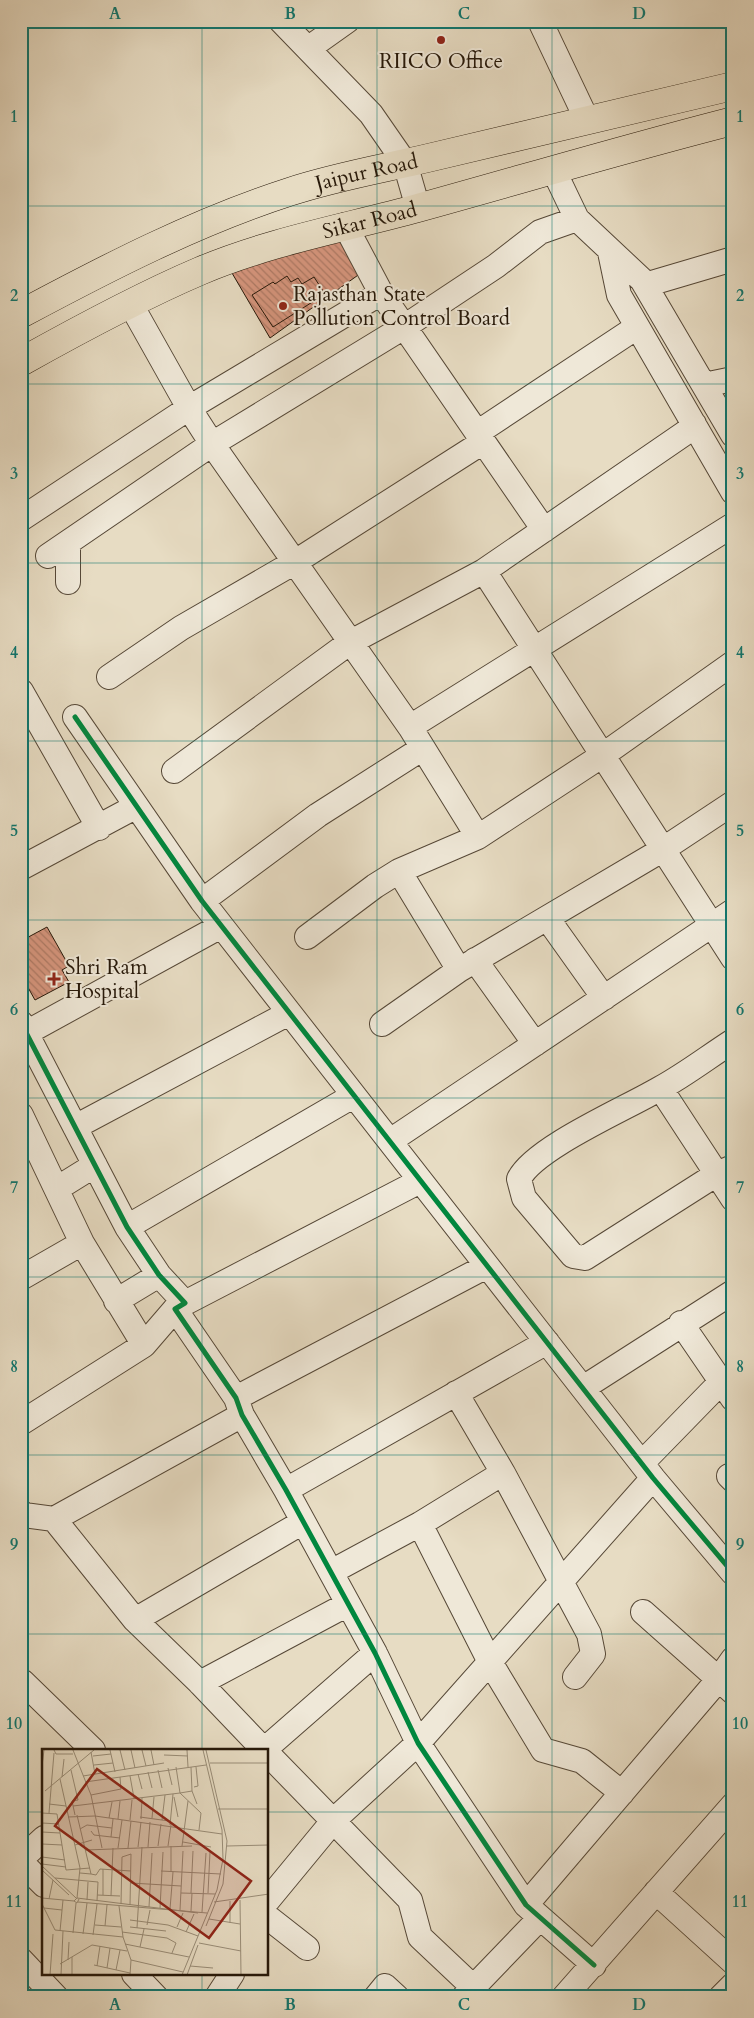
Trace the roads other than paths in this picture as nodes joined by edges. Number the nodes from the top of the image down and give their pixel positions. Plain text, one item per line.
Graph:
1 (281, 21) edge
2 (347, 21) edge
3 (540, 21) edge
4 (309, 48) junction
5 (733, 86) edge
6 (587, 120) junction
7 (733, 121) edge
8 (733, 134) edge
9 (625, 149) junction
10 (405, 163) junction
11 (554, 171) junction
12 (418, 208) junction
13 (577, 219) junction
14 (345, 225) junction
15 (610, 252) junction
16 (733, 258) edge
17 (645, 286) junction
18 (382, 293) junction
19 (130, 303) junction
20 (21, 314) edge
21 (404, 327) junction
22 (637, 327) junction
23 (21, 362) edge
24 (733, 379) edge
25 (704, 385) junction
26 (716, 406) junction
27 (189, 408) junction
28 (692, 422) junction
29 (733, 435) edge
30 (480, 437) junction
31 (212, 444) junction
32 (733, 492) edge
33 (21, 519) edge
34 (733, 525) edge
35 (544, 530) junction
36 (68, 543) junction
37 (48, 556) dead end
38 (295, 562) junction
39 (484, 571) junction
40 (68, 582) dead end
41 (350, 643) junction
42 (535, 649) junction
43 (733, 663) edge
44 (110, 677) dead end
45 (21, 690) edge
46 (75, 717) dead end
47 (410, 727) junction
48 (423, 748) junction
49 (603, 755) junction
50 (174, 771) dead end
51 (733, 803) edge
52 (135, 807) junction
53 (98, 828) junction
54 (478, 837) junction
55 (662, 850) junction
56 (21, 868) edge
57 (400, 871) junction
58 (202, 901) junction
59 (733, 911) edge
60 (546, 918) junction
61 (712, 925) junction
62 (221, 926) junction
63 (307, 937) dead end
64 (733, 958) edge
65 (467, 965) junction
66 (604, 998) junction
67 (289, 1013) junction
68 (382, 1024) dead end
69 (25, 1038) edge
70 (733, 1040) edge
71 (535, 1044) junction
72 (661, 1089) junction
73 (353, 1096) junction
74 (21, 1115) edge
75 (75, 1127) junction
76 (390, 1141) junction
77 (28, 1150) edge
78 (95, 1165) junction
79 (725, 1170) edge
80 (420, 1181) junction
81 (58, 1188) junction
82 (733, 1199) edge
83 (127, 1227) junction
84 (82, 1243) junction
85 (487, 1266) junction
86 (159, 1275) junction
87 (21, 1278) edge
88 (733, 1292) edge
89 (116, 1301) junction
90 (180, 1306) junction
91 (681, 1324) junction
92 (547, 1342) junction
93 (144, 1345) junction
94 (584, 1388) junction
95 (727, 1391) edge
96 (456, 1393) junction
97 (239, 1407) junction
98 (21, 1423) edge
99 (648, 1470) junction
100 (503, 1474) junction
101 (286, 1490) junction
102 (22, 1515) edge
103 (54, 1519) junction
104 (303, 1522) junction
105 (420, 1524) junction
106 (331, 1572) junction
107 (733, 1573) edge
108 (562, 1582) junction
109 (348, 1604) junction
110 (643, 1612) dead end
111 (135, 1620) junction
112 (374, 1653) junction
113 (733, 1659) edge
114 (490, 1662) junction
115 (575, 1676) dead end
116 (200, 1683) junction
117 (21, 1684) edge
118 (725, 1686) edge
119 (418, 1744) junction
120 (92, 1749) edge
121 (263, 1749) edge
122 (265, 1749) edge
123 (269, 1755) edge
124 (622, 1793) junction
125 (733, 1805) edge
126 (334, 1820) junction
127 (42, 1840) edge
128 (21, 1861) edge
129 (42, 1882) edge
130 (656, 1892) junction
131 (533, 1912) junction
132 (269, 1913) edge
133 (269, 1915) edge
134 (307, 1948) dead end
135 (21, 1960) edge
136 (733, 1962) edge
137 (594, 1965) junction
138 (136, 1976) edge
139 (231, 1976) edge
140 (733, 1985) edge
141 (468, 1992) edge
142 (56, 1997) edge
143 (156, 1997) edge
144 (217, 1997) edge
145 (376, 1997) edge
146 (396, 1997) edge
147 (564, 1997) edge
148 (721, 1997) edge

1 - 4 street
2 - 4 street
3 - 6 street
4 - 10 street
5 - 6 main road, Jaipur Road
6 - 10 main road, Jaipur Road
7 - 9 main road, Sikar Road
8 - 9 street
9 - 11 main road, Sikar Road
10 - 12 street
10 - 20 main road, Jaipur Road
11 - 12 main road, Sikar Road
11 - 13 street
12 - 14 main road, Sikar Road
13 - 15 street
13 - 21 street
14 - 18 street
14 - 19 main road, Sikar Road
15 - 17 street
15 - 22 street
16 - 17 street
17 - 25 street
18 - 21 street
18 - 27 street
19 - 23 main road, Sikar Road
19 - 27 street
21 - 30 street
21 - 31 street
22 - 28 street
22 - 30 street
24 - 25 street
25 - 26 street
26 - 28 street
26 - 29 street
27 - 31 street
27 - 33 street
28 - 32 street
28 - 35 street
30 - 35 street
30 - 38 street
31 - 36 street
31 - 38 street
34 - 42 street
35 - 39 street
36 - 37 street
36 - 40 street
38 - 41 street
38 - 44 street
39 - 41 street
39 - 42 street
41 - 47 street
41 - 50 street
42 - 47 street
42 - 49 street
43 - 49 street
45 - 53 street
46 - 52 street
47 - 48 street
48 - 54 street
48 - 58 street
49 - 54 street
49 - 55 street
51 - 55 street
52 - 53 street
52 - 58 street
53 - 56 street
54 - 57 street
55 - 60 street
55 - 61 street
57 - 63 street
57 - 65 street
58 - 62 street
59 - 61 street
60 - 65 street
60 - 66 street
61 - 64 street
61 - 66 street
62 - 67 street
62 - 69 street
65 - 68 street
65 - 71 street
66 - 71 street
67 - 73 street
67 - 75 street
69 - 75 street
70 - 72 street
71 - 76 street
72 - 79 street
72 - 79 street
73 - 76 street
73 - 83 street
74 - 77 street
75 - 78 street
76 - 80 street
77 - 81 street
78 - 81 street
78 - 83 street
79 - 82 street
80 - 85 street
80 - 90 street
81 - 84 street
83 - 86 street
84 - 87 street
84 - 89 street
85 - 92 street
85 - 97 street
86 - 89 street
86 - 90 street
88 - 91 street
89 - 93 street
90 - 93 street
90 - 97 street
91 - 94 street
91 - 95 street
92 - 94 street
92 - 96 street
93 - 98 street
94 - 99 street
95 - 99 street
96 - 100 street
96 - 101 street
97 - 101 street
97 - 103 street
99 - 107 street
99 - 108 street
100 - 105 street
100 - 108 street
101 - 104 street
102 - 103 street
103 - 111 street
104 - 106 street
104 - 111 street
105 - 106 street
105 - 114 street
106 - 109 street
108 - 114 street
108 - 115 street
109 - 112 street
109 - 116 street
110 - 118 street
111 - 116 street
112 - 119 street
112 - 122 street
113 - 118 street
114 - 119 street
114 - 124 street
116 - 121 street
117 - 120 street
118 - 124 street
119 - 126 street
119 - 131 street
123 - 126 street
124 - 131 street
125 - 130 street
126 - 132 street
126 - 141 street
127 - 128 street
128 - 129 street
130 - 136 street
130 - 137 street
131 - 137 street
131 - 141 street
133 - 134 street
135 - 142 street
137 - 147 street
138 - 143 street
139 - 144 street
140 - 148 street
145 - 146 street

